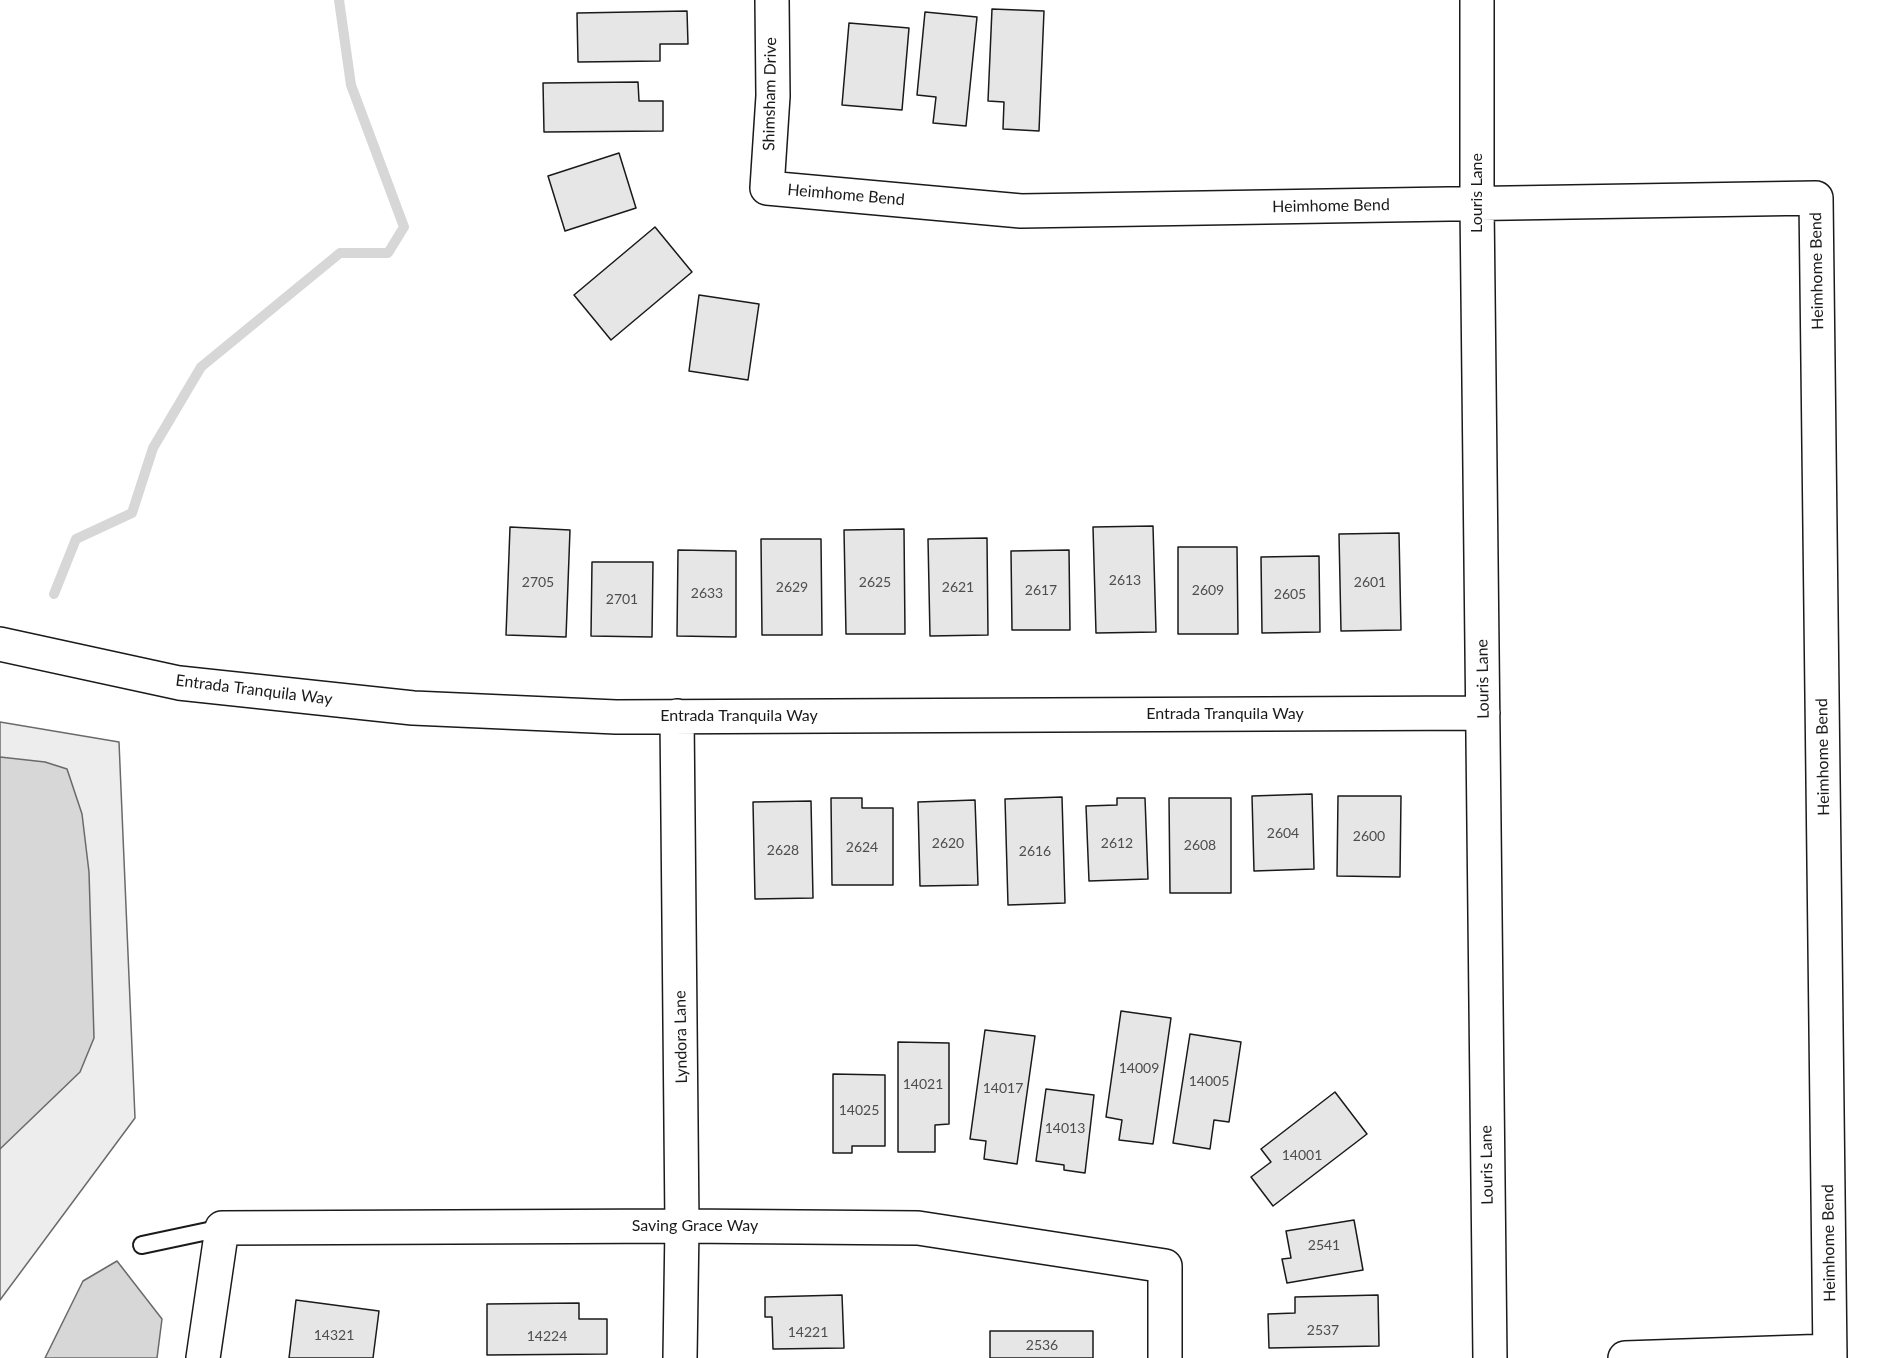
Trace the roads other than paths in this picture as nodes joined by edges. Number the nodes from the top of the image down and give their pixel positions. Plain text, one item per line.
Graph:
1 (772, 0) edge
2 (1477, 0) edge
3 (767, 188) joint
4 (1477, 204) junction
5 (0, 644) edge
6 (1484, 713) junction
7 (677, 716) junction
8 (682, 1226) junction
9 (222, 1228) junction
10 (141, 1245) dead end
11 (1830, 1355) edge
12 (203, 1358) edge
13 (680, 1358) edge
14 (1165, 1358) edge
15 (1490, 1358) edge
16 (1625, 1358) edge

1 - 3 street, Shimsham Drive
2 - 4 street, Louris Lane
3 - 4 street, Heimhome Bend
4 - 6 street, Louris Lane
4 - 11 street, Heimhome Bend
5 - 7 street, Entrada Tranquila Way
6 - 7 street, Entrada Tranquila Way
6 - 15 street, Louris Lane
7 - 8 street, Lyndora Lane
8 - 9 street, Saving Grace Way
8 - 13 street, Lyndora Lane
8 - 14 street, Saving Grace Way
9 - 10 lane
9 - 12 street
11 - 16 street

